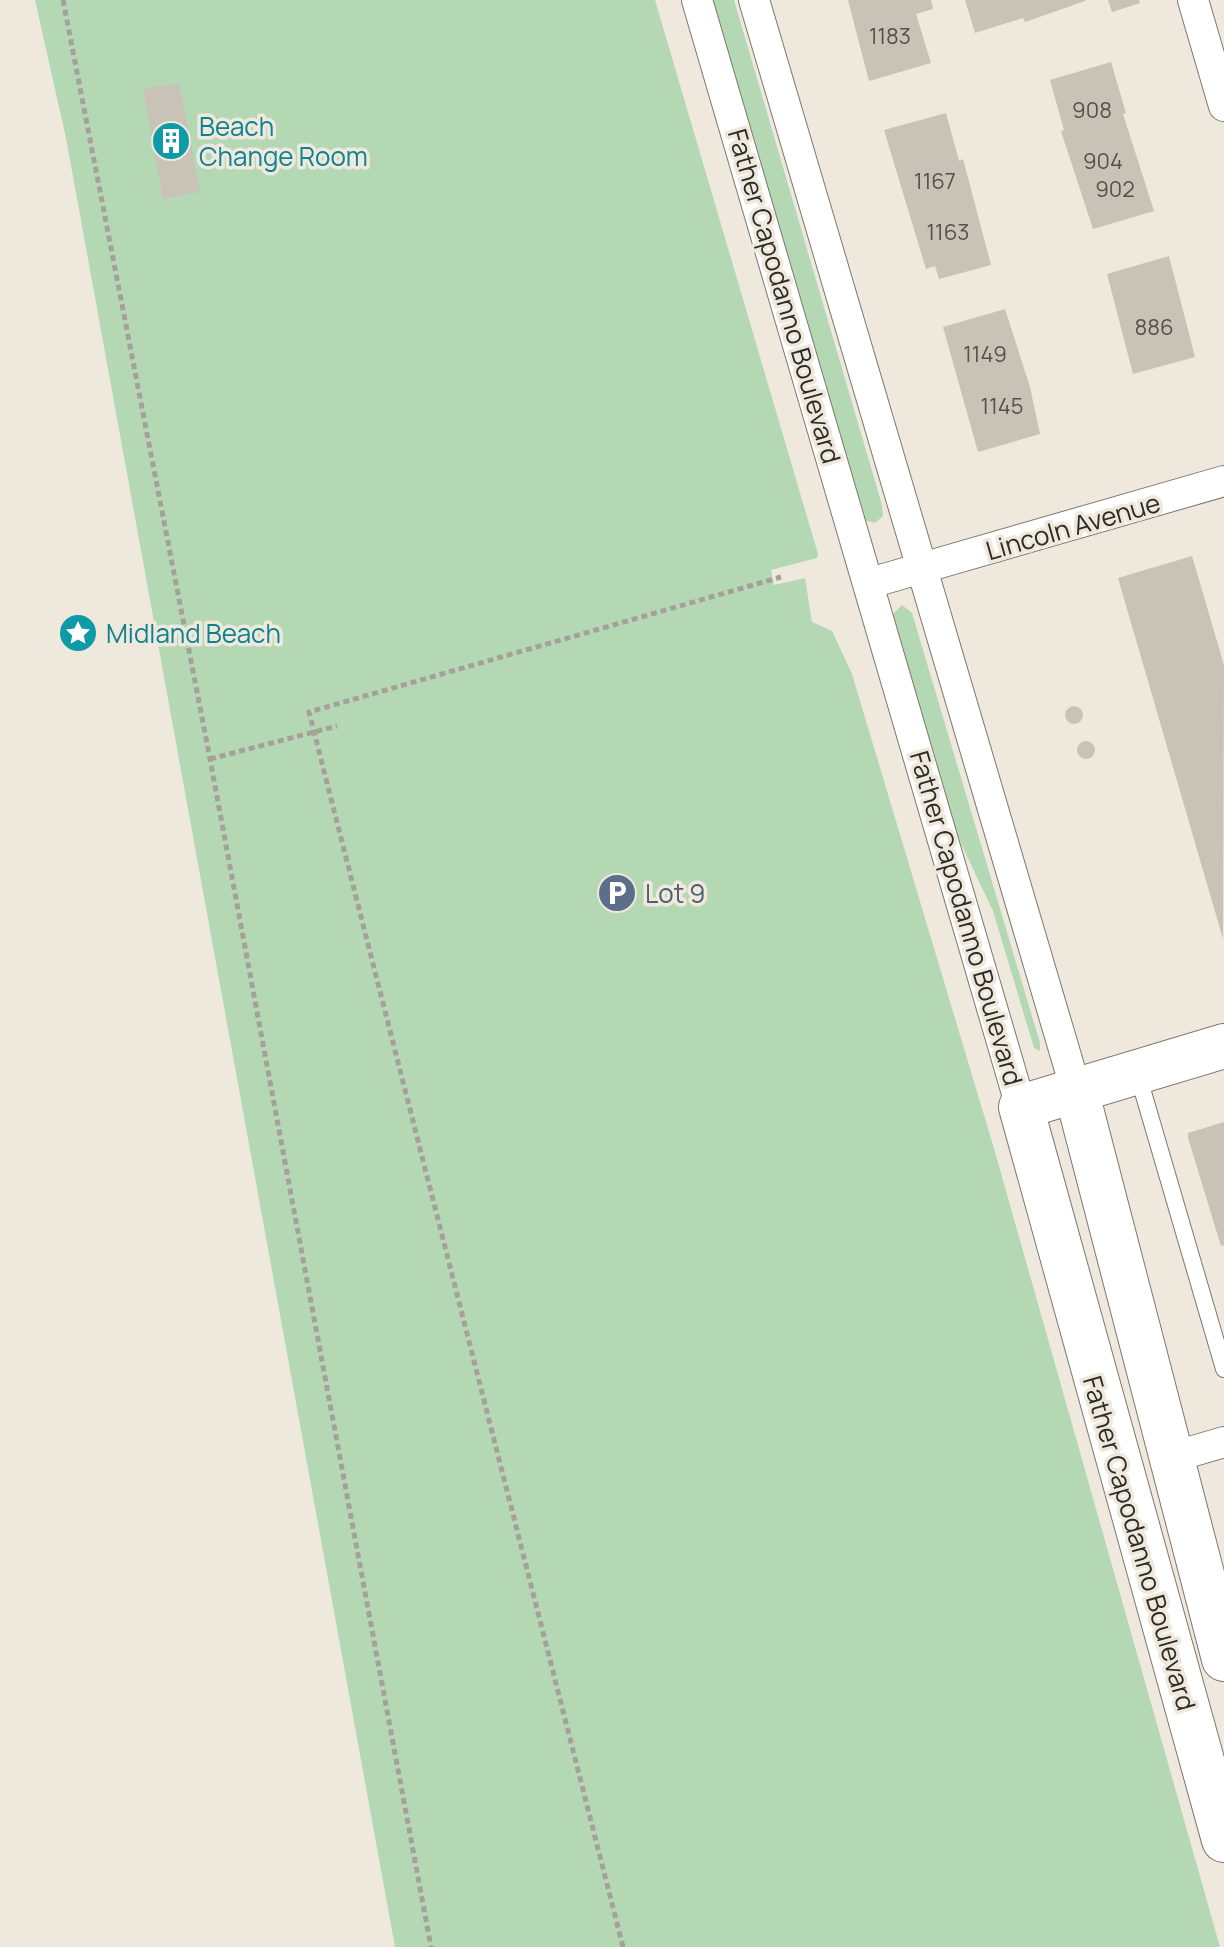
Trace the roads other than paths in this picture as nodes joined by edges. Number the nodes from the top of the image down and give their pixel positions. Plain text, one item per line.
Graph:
1 (697, 0) edge
2 (754, 0) edge
3 (1193, 0) edge
4 (1224, 106) edge
5 (1224, 481) edge
6 (923, 570) junction
7 (870, 583) junction
8 (1224, 1046) edge
9 (1138, 1072) junction
10 (1076, 1090) junction
11 (1021, 1107) junction
12 (1224, 1369) edge
13 (1224, 1442) edge
14 (1173, 1457) junction
15 (1216, 1612) edge
16 (1224, 1659) edge
17 (1224, 1840) edge

1 - 7 street, Father Capodanno Boulevard
2 - 6 street, Father Capodanno Boulevard
3 - 4 street
5 - 6 street, Lincoln Avenue
6 - 7 street, Lincoln Avenue
6 - 10 street, Father Capodanno Boulevard
7 - 11 street, Father Capodanno Boulevard
8 - 9 main road
9 - 10 main road
9 - 12 lane
10 - 11 main road
10 - 14 main road, Father Capodanno Boulevard
11 - 17 main road, Father Capodanno Boulevard
13 - 14 street
14 - 15 main road, Father Capodanno Boulevard
15 - 16 main road, Father Capodanno Boulevard

